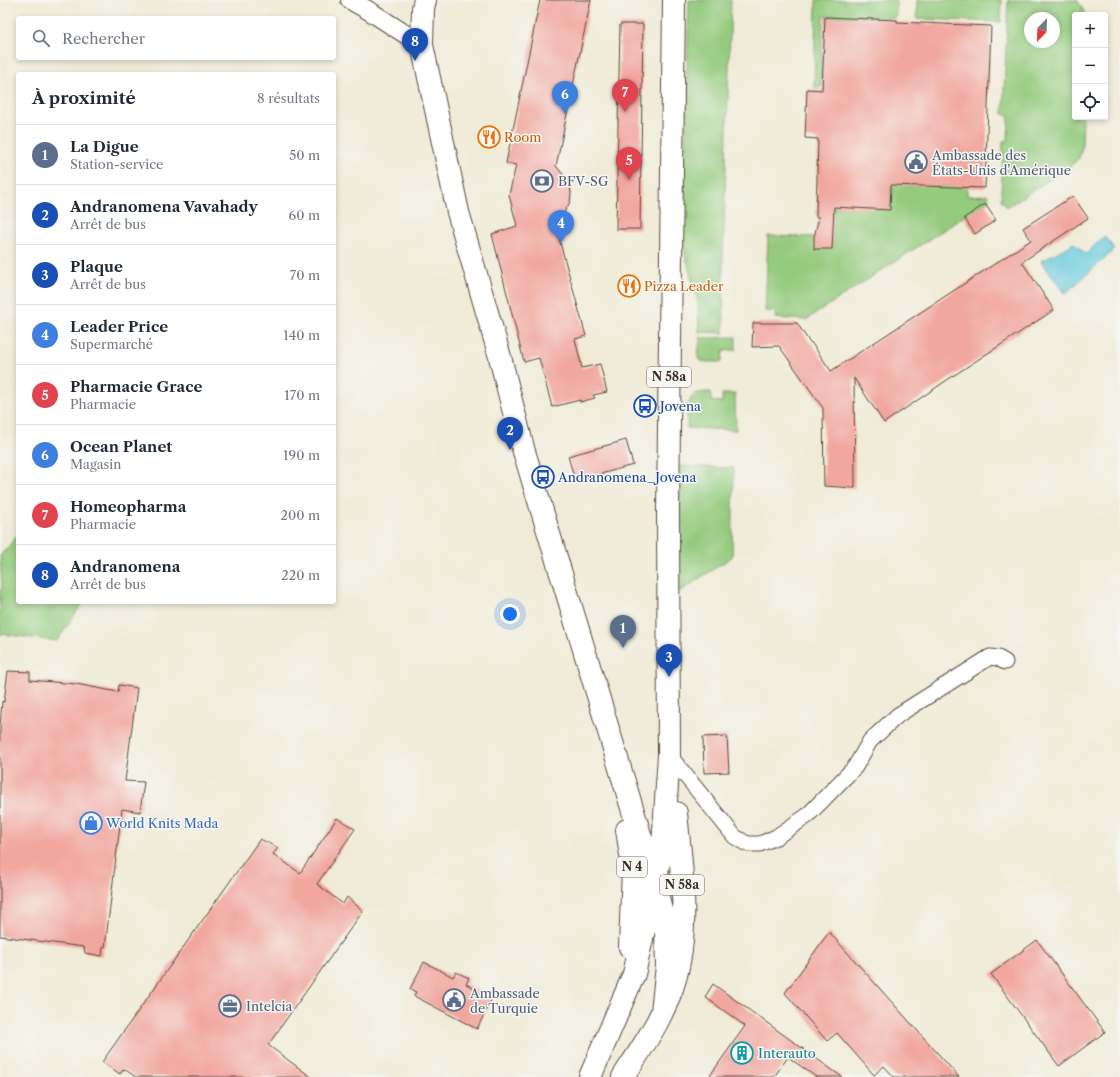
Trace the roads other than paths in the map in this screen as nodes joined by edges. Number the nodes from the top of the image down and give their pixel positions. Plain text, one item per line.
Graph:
1 (350, 0) edge
2 (425, 0) edge
3 (674, 0) edge
4 (422, 45) junction
5 (1005, 662) dead end
6 (607, 725) junction
7 (669, 755) junction
8 (655, 884) junction
9 (620, 1009) junction
10 (662, 1012) junction
11 (590, 1077) edge
12 (623, 1077) edge

1 - 4 street
2 - 4 main road, N 4
3 - 7 main road, N 58a
4 - 6 main road, N 4
5 - 7 street
6 - 8 main road, N 4
6 - 9 main road, N 4
7 - 8 main road, N 58a
7 - 10 main road, N 58a
8 - 9 main road
8 - 10 main road, N 4
9 - 11 main road, N 4
10 - 12 main road, N 4

